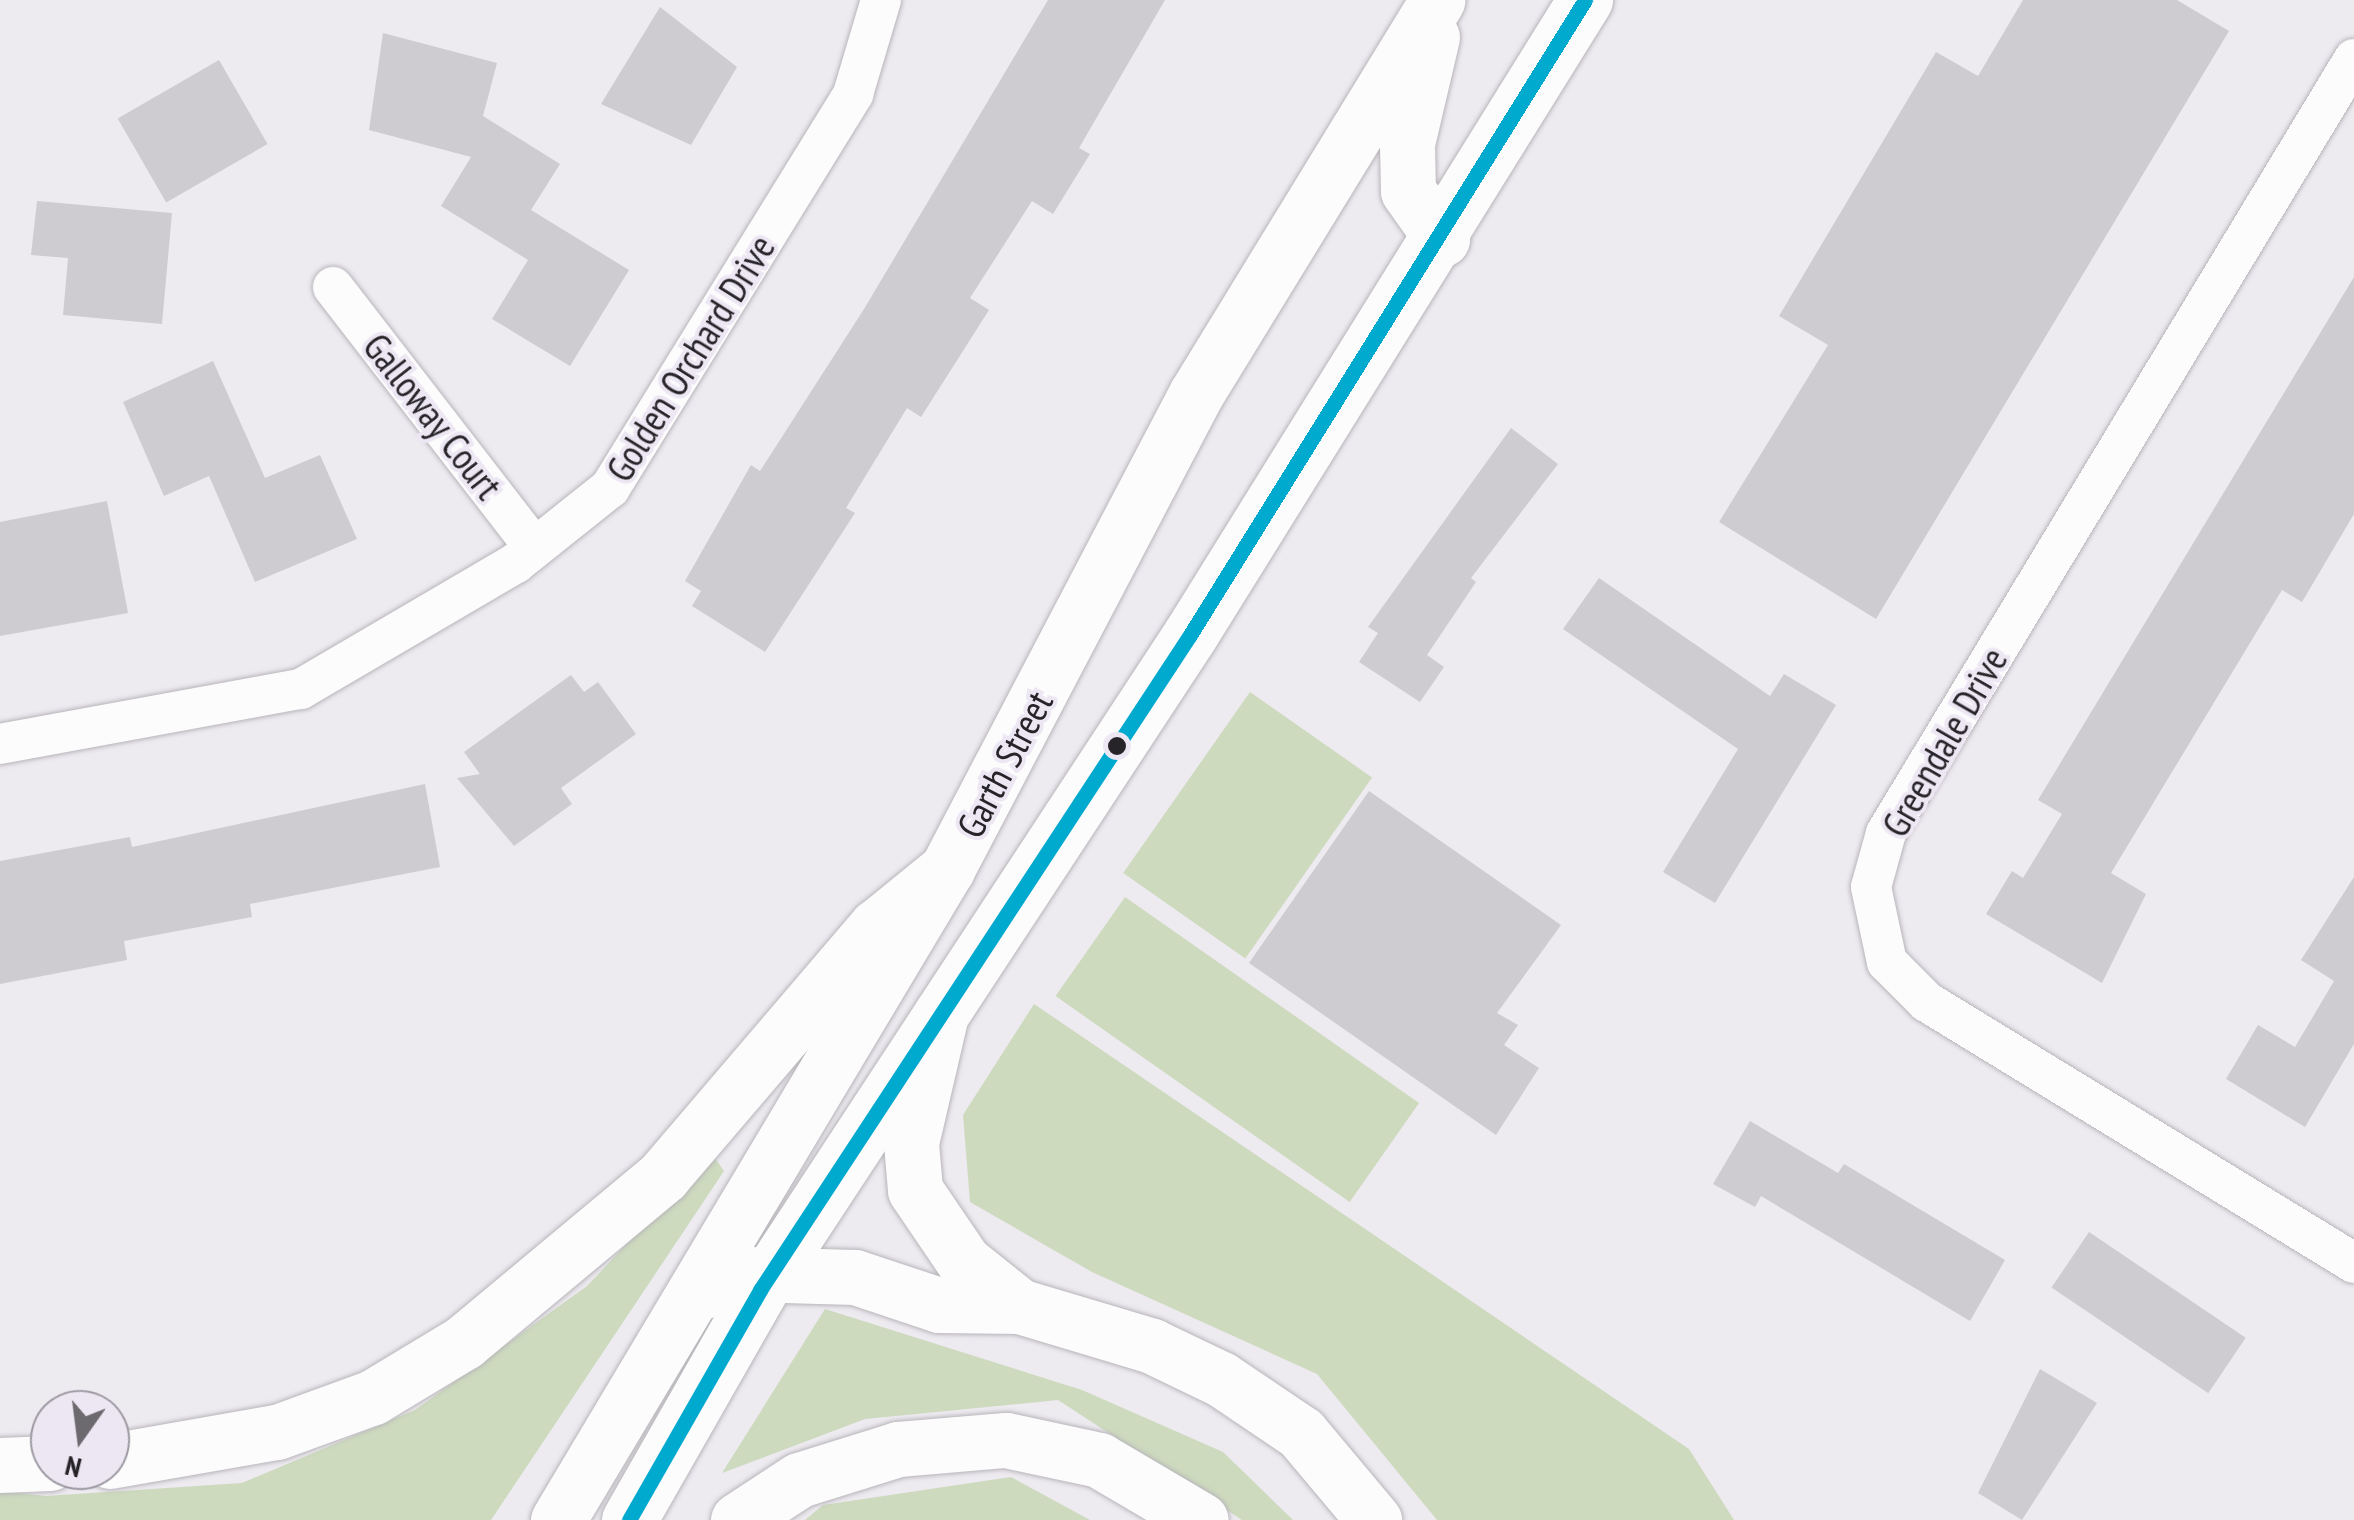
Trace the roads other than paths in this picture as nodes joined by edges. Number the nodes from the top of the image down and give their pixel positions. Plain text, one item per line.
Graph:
1 (881, 0) edge
2 (1439, 0) edge
3 (1586, 0) edge
4 (2354, 59) edge
5 (1442, 239) junction
6 (333, 286) dead end
7 (533, 546) junction
8 (0, 744) edge
9 (947, 869) junction
10 (940, 1014) junction
11 (2354, 1262) edge
12 (772, 1273) junction
13 (693, 1295) junction
14 (1020, 1306) junction
15 (130, 1458) edge
16 (30, 1463) edge
17 (0, 1464) edge
18 (558, 1520) edge
19 (629, 1520) edge
20 (738, 1520) edge
21 (1201, 1520) edge
22 (1374, 1520) edge

1 - 7 street, Golden Orchard Drive
2 - 5 main road
2 - 9 main road, Garth Street
3 - 5 main road
4 - 11 street, Greendale Drive
5 - 10 main road
6 - 7 street, Galloway Court
7 - 8 street, Golden Orchard Drive
9 - 13 main road, Garth Street
9 - 15 main road
10 - 12 main road
10 - 14 main road
12 - 13 main road
12 - 14 main road
12 - 19 main road
13 - 18 main road, Garth Street
14 - 22 main road
16 - 17 main road
20 - 21 main road

